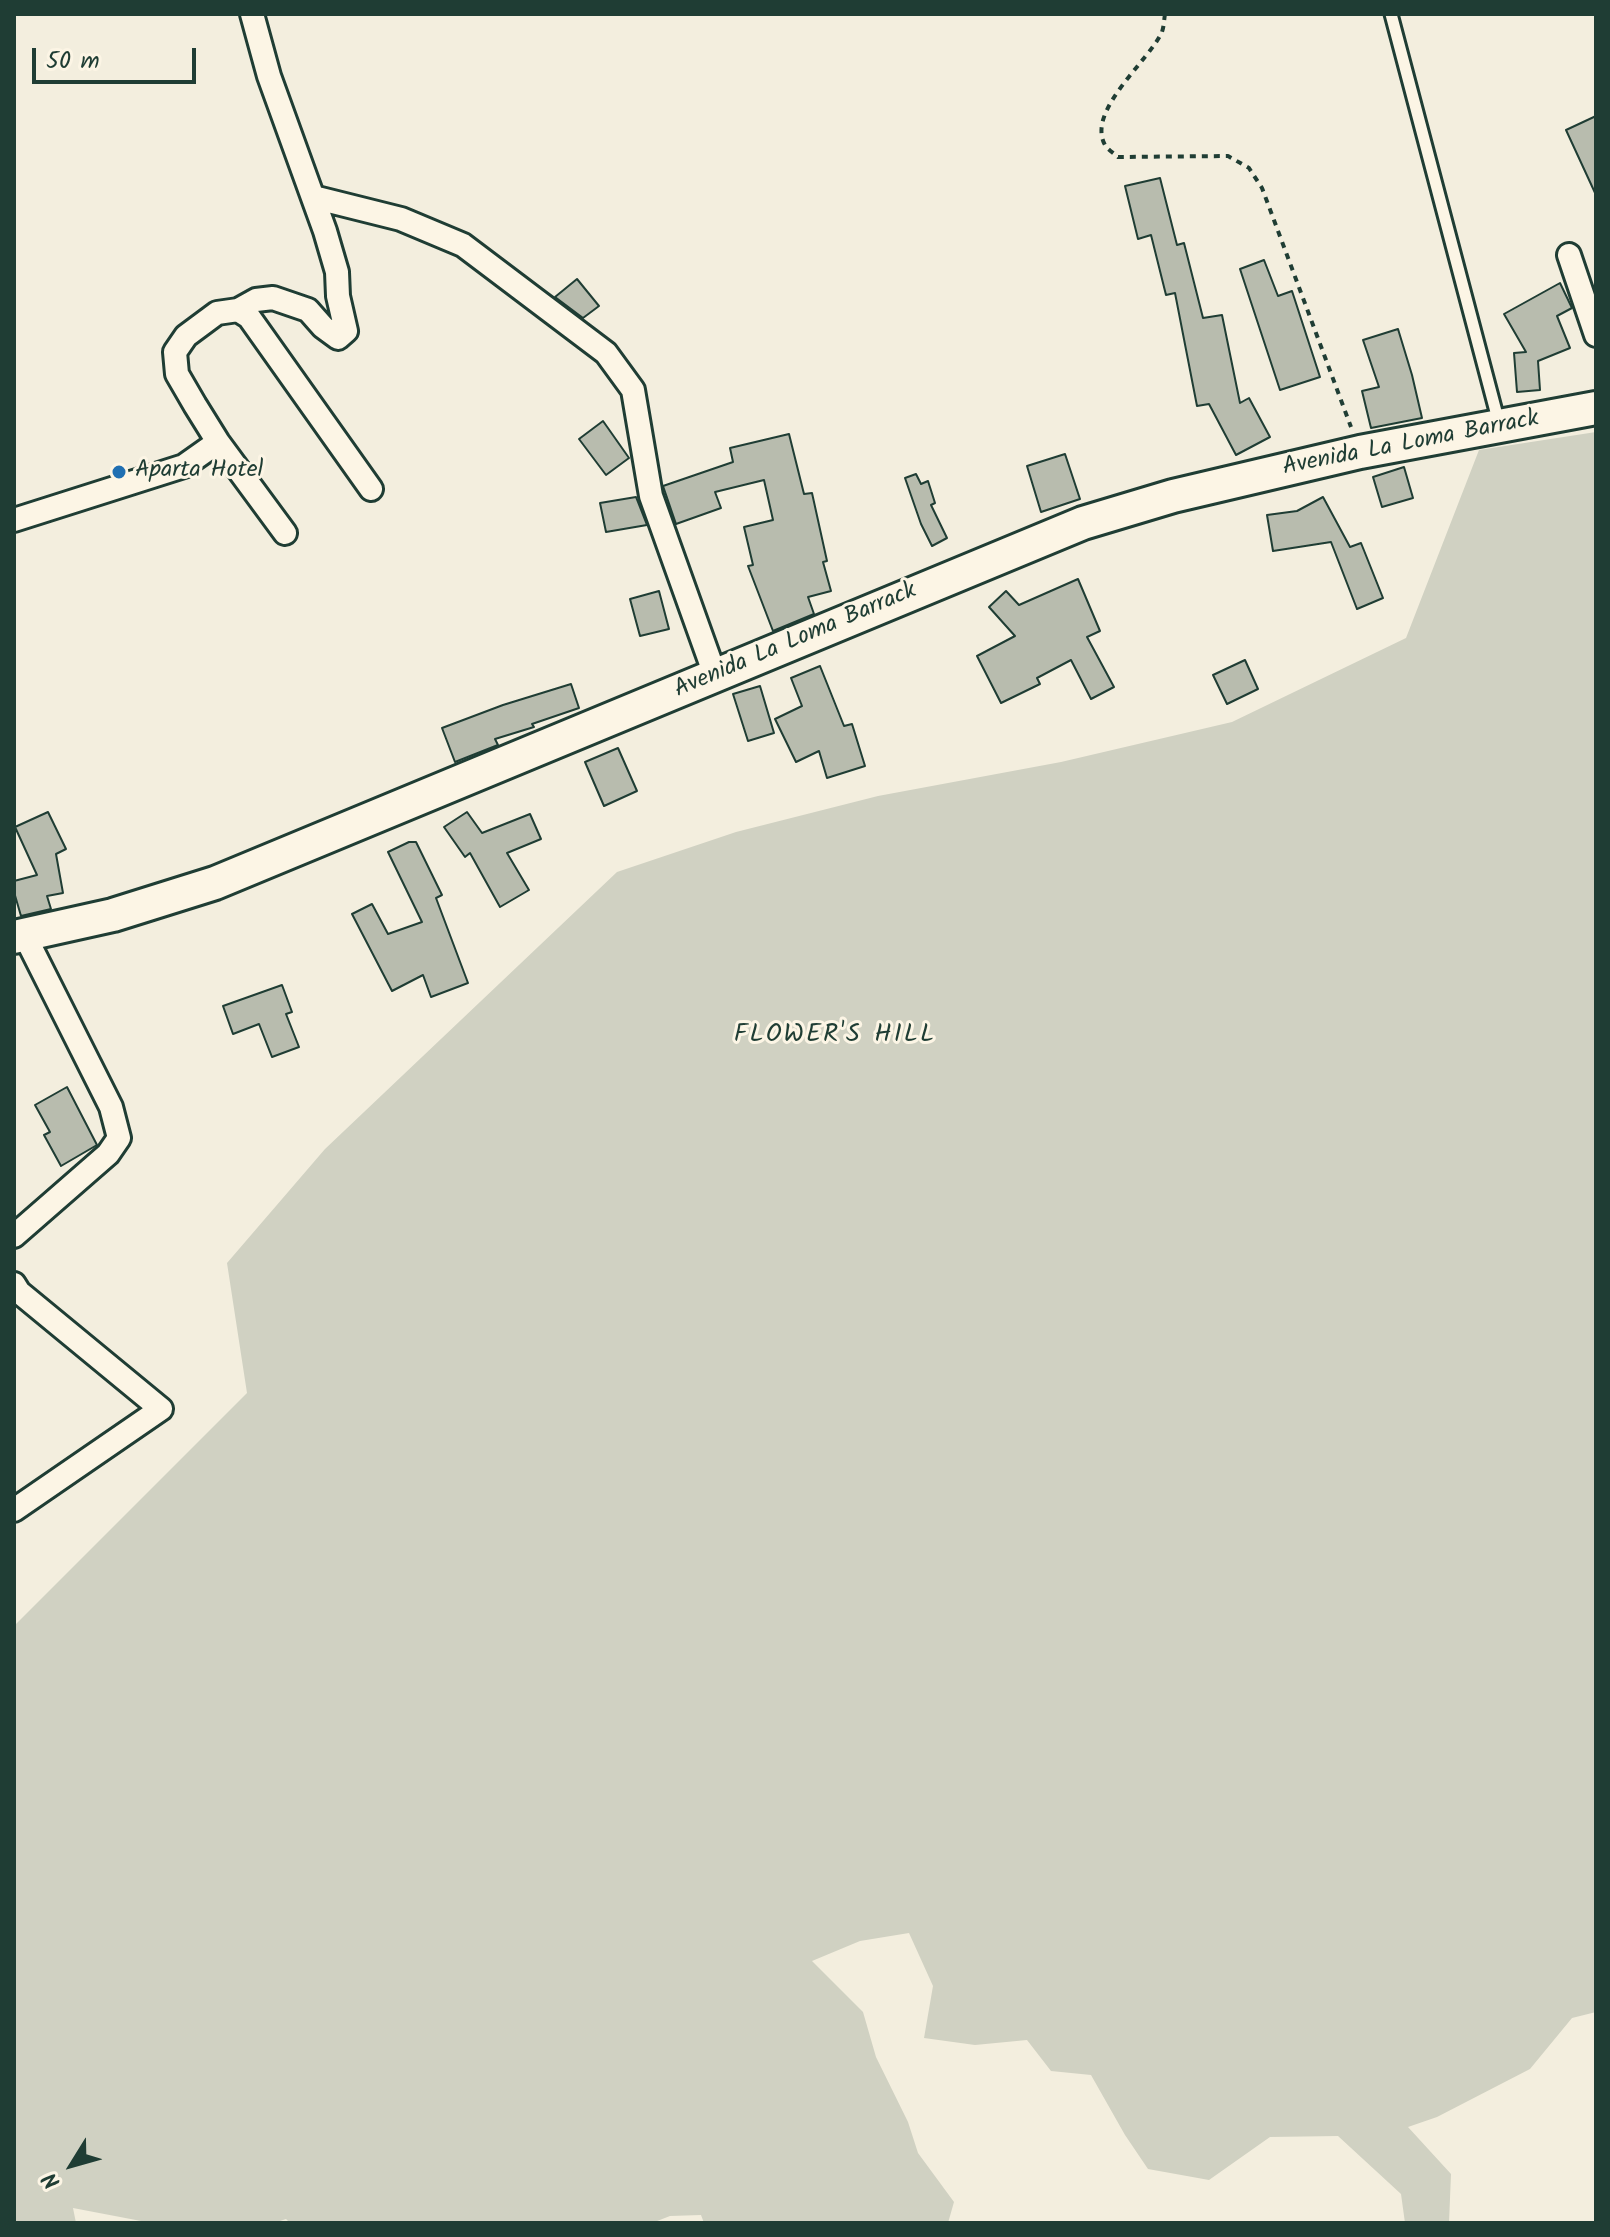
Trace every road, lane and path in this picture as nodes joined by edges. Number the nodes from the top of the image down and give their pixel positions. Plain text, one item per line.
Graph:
1 (252, 14) edge
2 (1165, 14) edge
3 (1391, 14) edge
4 (313, 197) junction
5 (1569, 255) dead end
6 (238, 310) junction
7 (1596, 335) edge
8 (1596, 408) edge
9 (1499, 426) junction
10 (218, 442) junction
11 (1360, 452) junction
12 (371, 489) dead end
13 (14, 520) edge
14 (285, 533) dead end
15 (715, 675) junction
16 (20, 936) edge
17 (14, 1236) edge
18 (14, 1284) edge
19 (14, 1510) edge

1 - 4 street
2 - 11 path
3 - 9 lane
4 - 6 street
4 - 15 street
5 - 7 street
6 - 10 street
6 - 12 street
8 - 9 main road, Avenida La Loma Barrack
9 - 11 main road, Avenida La Loma Barrack
10 - 13 street
10 - 14 street
11 - 15 main road, Avenida La Loma Barrack
15 - 16 main road, Avenida La Loma Barrack
16 - 17 street
18 - 19 street

